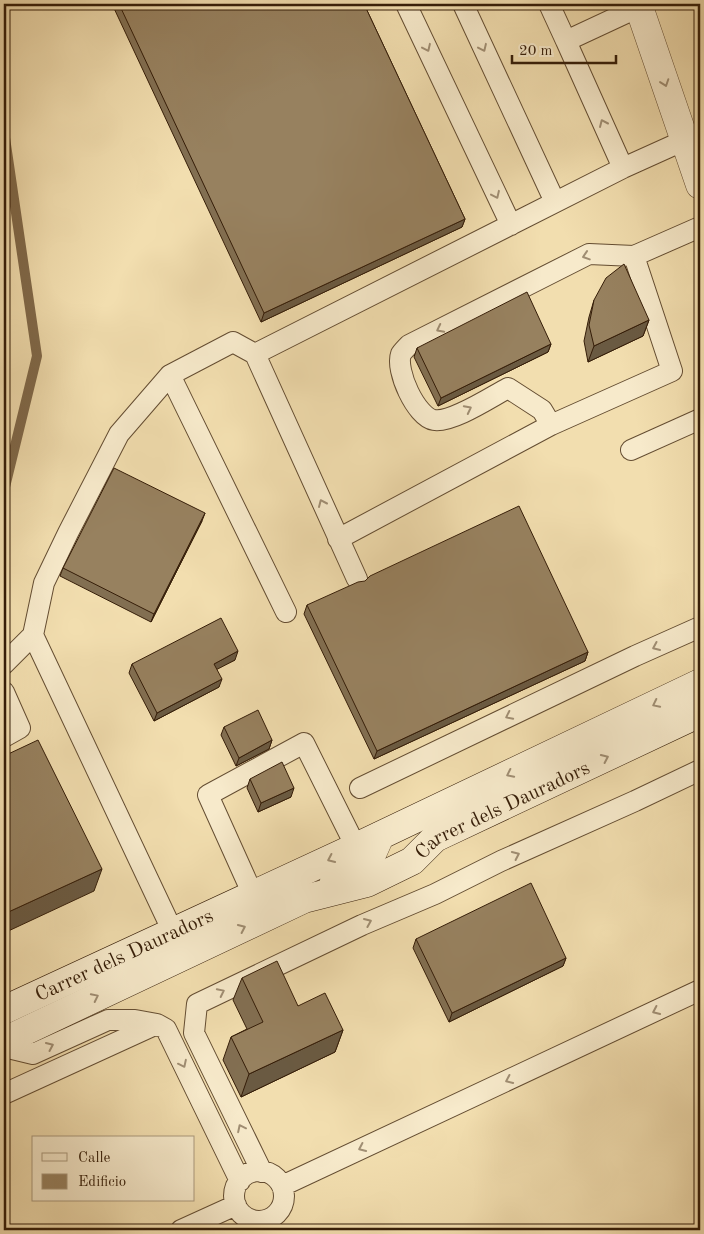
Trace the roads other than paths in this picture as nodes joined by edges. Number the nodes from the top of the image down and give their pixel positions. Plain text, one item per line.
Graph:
1 (406, 4) edge
2 (463, 4) edge
3 (548, 4) edge
4 (638, 5) edge
5 (566, 41) junction
6 (685, 140) junction
7 (623, 168) junction
8 (700, 185) edge
9 (555, 202) junction
10 (511, 225) junction
11 (700, 227) edge
12 (634, 256) junction
13 (255, 354) junction
14 (170, 375) junction
15 (700, 419) edge
16 (551, 425) junction
17 (631, 450) dead end
18 (338, 539) junction
19 (357, 579) dead end
20 (286, 612) dead end
21 (700, 627) edge
22 (33, 635) junction
23 (4, 664) edge
24 (700, 682) edge
25 (4, 692) edge
26 (700, 713) edge
27 (4, 737) edge
28 (700, 770) edge
29 (360, 788) dead end
30 (380, 836) junction
31 (356, 848) junction
32 (253, 895) junction
33 (304, 899) junction
34 (174, 932) junction
35 (700, 990) edge
36 (4, 1010) edge
37 (157, 1024) junction
38 (4, 1042) edge
39 (4, 1047) edge
40 (4, 1094) edge
41 (262, 1172) junction
42 (240, 1181) junction
43 (282, 1186) junction
44 (236, 1205) junction
45 (275, 1224) edge
46 (181, 1230) edge

1 -> 10 lane
2 -> 9 lane
3 - 5 lane
4 - 5 lane
4 -> 6 street
7 -> 5 lane
6 - 7 lane
6 - 8 street
7 - 9 lane
9 - 10 lane
10 - 13 lane
11 - 12 lane
12 - 16 lane
12 -> 16 lane
13 - 14 lane
18 -> 13 lane
14 - 20 lane
14 - 22 lane
15 - 17 lane
16 - 18 lane
18 - 19 lane
21 -> 29 lane
22 - 23 lane
22 - 34 lane
24 -> 30 street, Carrer dels Dauradors
25 - 27 lane
33 -> 26 street, Carrer dels Dauradors
41 -> 28 lane
30 - 31 street, Carrer dels Dauradors
30 - 33 street, Carrer dels Dauradors
31 -> 32 street, Carrer dels Dauradors
31 - 32 lane
32 - 34 street, Carrer dels Dauradors
38 -> 33 street, Carrer dels Dauradors
34 - 36 street, Carrer dels Dauradors
35 -> 43 lane
39 -> 37 lane
37 - 40 lane
37 -> 42 lane
41 - 42 lane
41 - 43 lane
42 - 44 lane
43 - 45 lane
44 - 45 lane
44 - 46 lane

